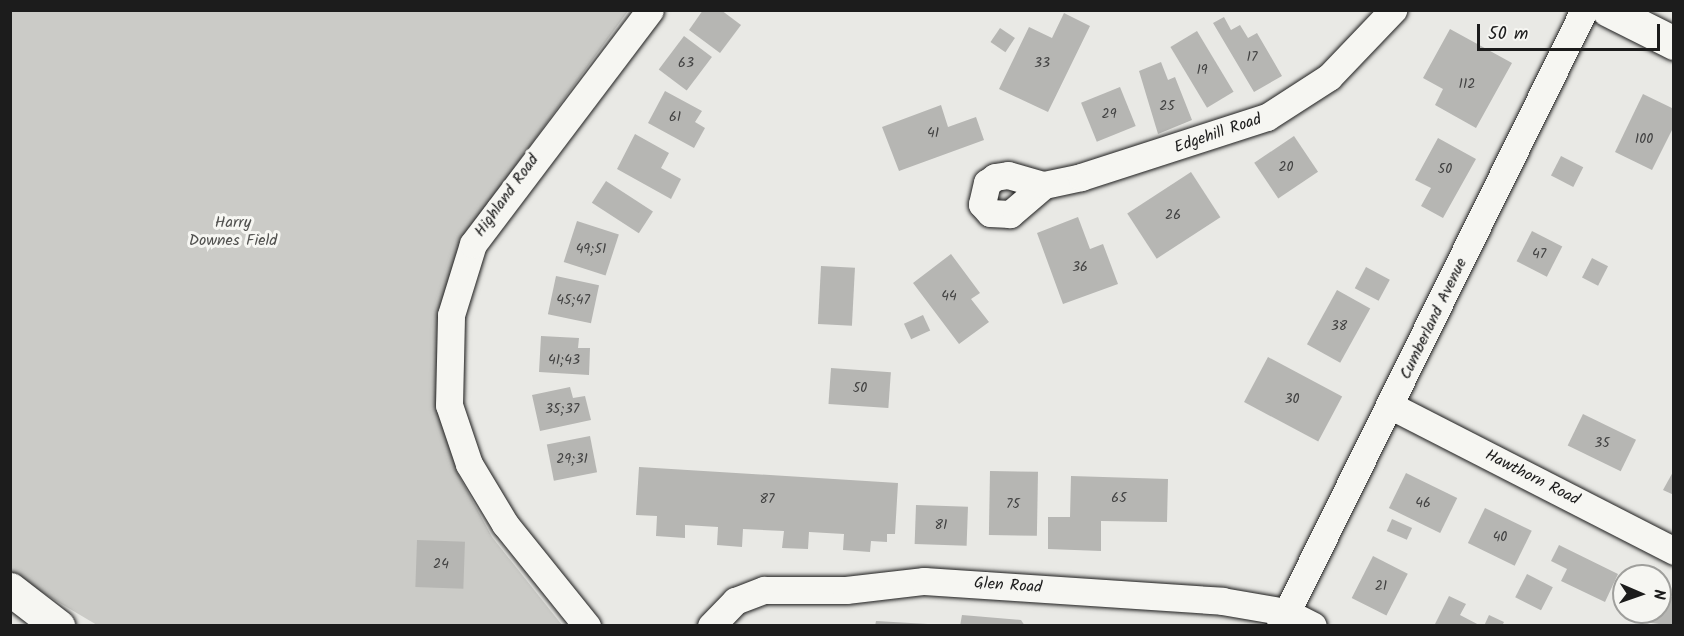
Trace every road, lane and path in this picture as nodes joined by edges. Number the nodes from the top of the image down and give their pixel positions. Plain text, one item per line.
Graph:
1 (650, 10) edge
2 (1393, 10) edge
3 (1584, 10) edge
4 (1608, 10) edge
5 (1674, 43) edge
6 (1044, 185) dead end
7 (1391, 406) junction
8 (1674, 551) edge
9 (10, 589) edge
10 (1283, 619) edge
11 (58, 626) edge
12 (587, 626) edge
13 (711, 626) edge
14 (1313, 626) edge

1 - 12 street, Highland Road
2 - 6 street, Edgehill Road
3 - 7 street, Cumberland Avenue
4 - 5 street
7 - 8 street, Hawthorn Road
7 - 10 street, Cumberland Avenue
9 - 11 street
10 - 13 street, Glen Road
10 - 14 street, Glen Road

